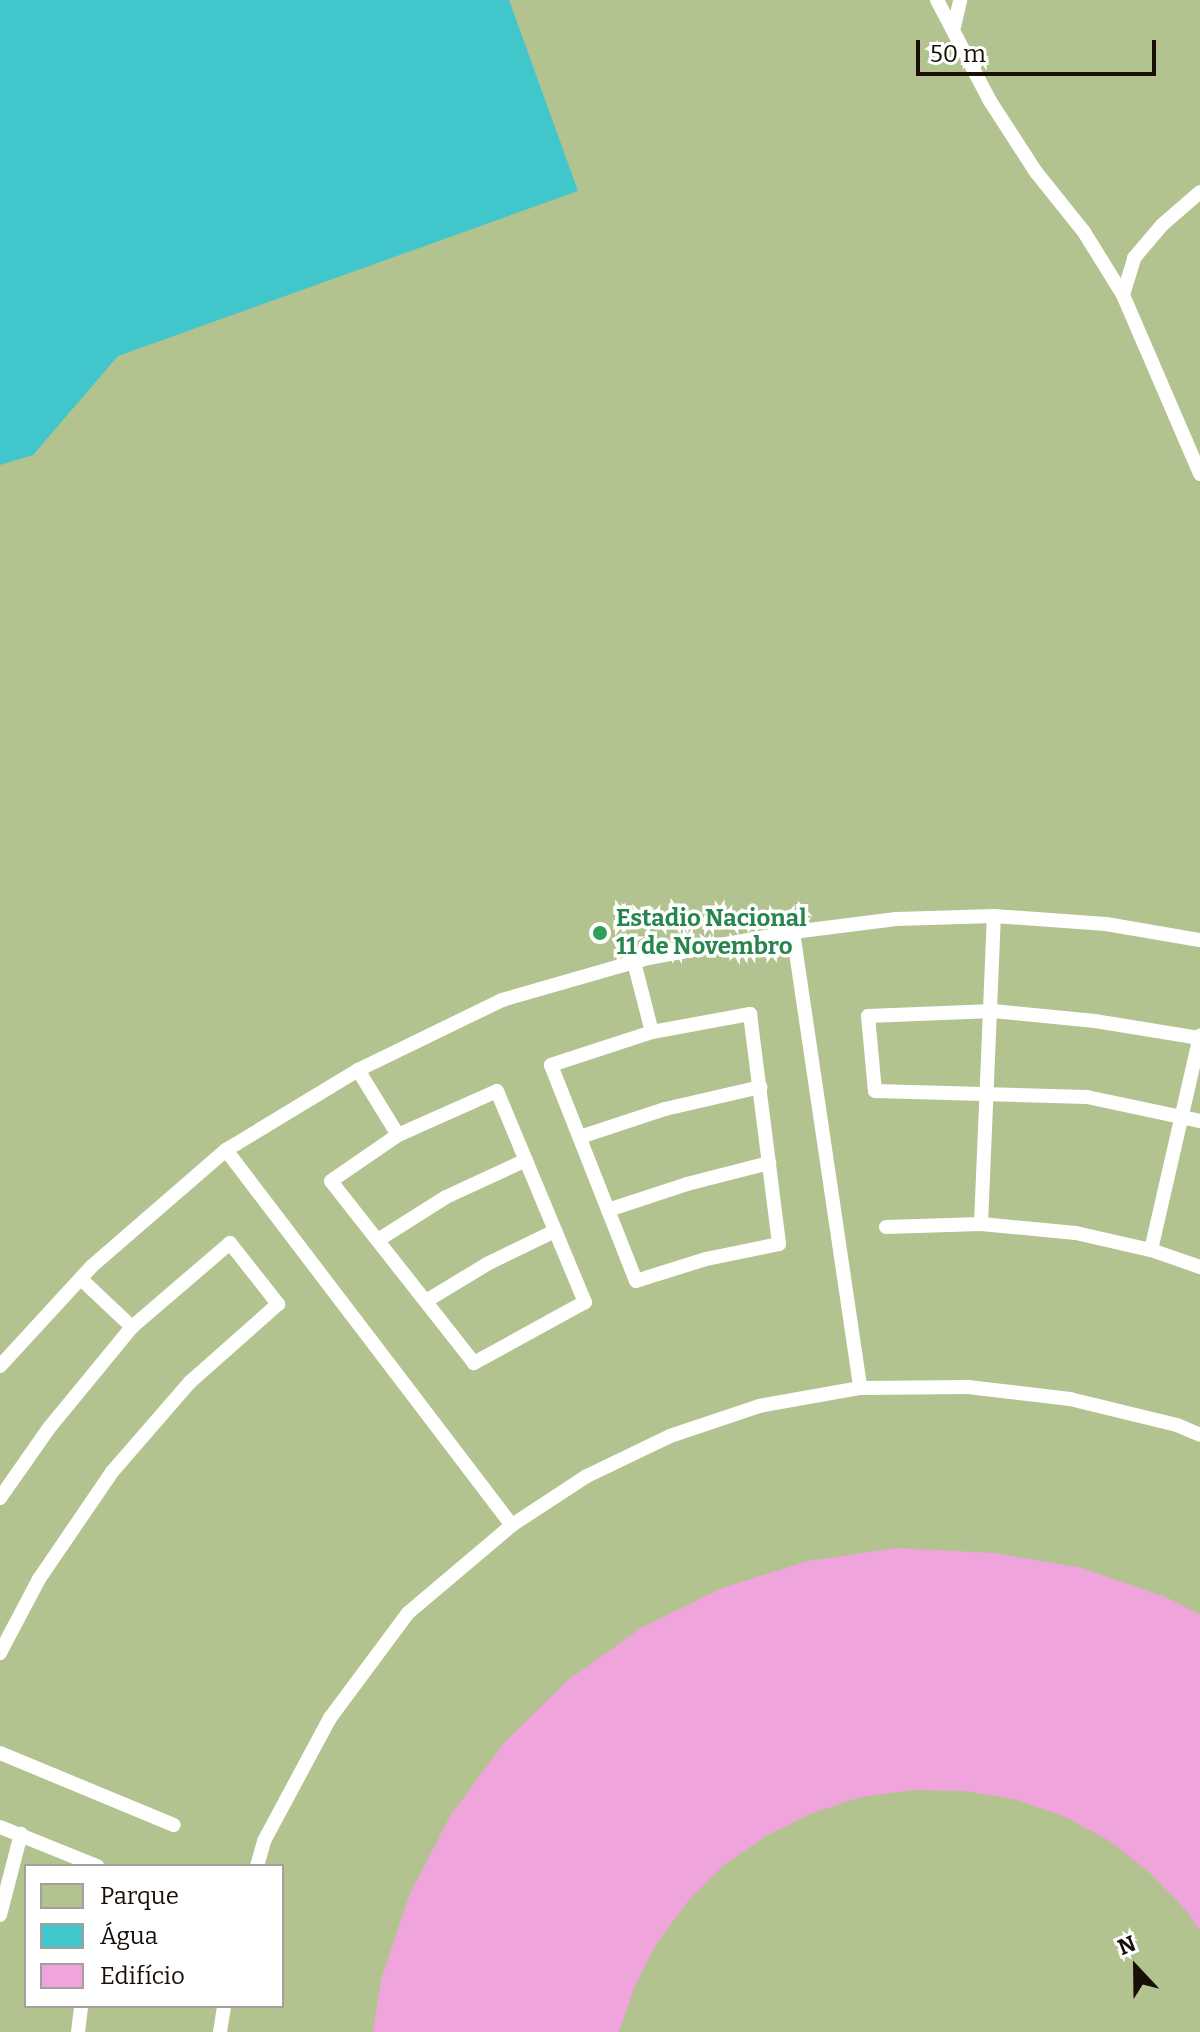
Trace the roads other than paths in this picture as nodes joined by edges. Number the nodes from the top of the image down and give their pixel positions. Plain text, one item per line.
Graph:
1 (937, 0) edge
2 (960, 0) edge
3 (954, 27) junction
4 (1200, 192) edge
5 (1123, 295) junction
6 (1200, 474) edge
7 (994, 916) junction
8 (793, 932) junction
9 (1200, 940) edge
10 (634, 962) junction
11 (993, 1011) junction
12 (652, 1032) junction
13 (1200, 1037) edge
14 (358, 1070) junction
15 (760, 1087) junction
16 (989, 1091) junction
17 (1182, 1116) junction
18 (1200, 1121) edge
19 (398, 1135) junction
20 (580, 1137) junction
21 (226, 1150) junction
22 (526, 1160) junction
23 (769, 1163) junction
24 (608, 1210) junction
25 (981, 1224) junction
26 (886, 1227) dead end
27 (555, 1231) junction
28 (378, 1240) junction
29 (1151, 1250) junction
30 (1200, 1267) edge
31 (81, 1279) junction
32 (426, 1301) junction
33 (132, 1327) junction
34 (0, 1366) edge
35 (860, 1388) junction
36 (1200, 1435) edge
37 (0, 1498) edge
38 (512, 1525) junction
39 (0, 1653) edge
40 (0, 1753) edge
41 (174, 1825) dead end
42 (0, 1827) edge
43 (21, 1834) junction
44 (92, 1864) edge
45 (258, 1864) edge
46 (0, 1915) edge
47 (81, 2008) edge
48 (224, 2008) edge
49 (78, 2032) edge
50 (220, 2032) edge

1 - 3 lane
2 - 3 lane
3 - 5 lane
4 - 5 lane
5 - 6 lane
7 - 8 lane
7 - 9 lane
7 - 11 lane
8 - 10 lane
8 - 35 lane
10 - 12 lane
10 - 14 lane
11 - 13 lane
11 - 16 lane
11 - 16 lane
12 - 15 lane
12 - 20 lane
13 - 17 lane
14 - 19 lane
14 - 21 lane
15 - 20 lane
15 - 23 lane
16 - 17 lane
16 - 25 lane
17 - 18 lane
17 - 29 lane
19 - 22 lane
19 - 28 lane
20 - 24 lane
21 - 31 lane
21 - 38 lane
22 - 27 lane
22 - 28 lane
23 - 24 lane
23 - 24 lane
25 - 26 lane
25 - 29 lane
27 - 32 lane
27 - 32 lane
28 - 32 lane
29 - 30 lane
31 - 33 lane
31 - 34 lane
33 - 37 lane
33 - 39 lane
35 - 36 lane
35 - 38 lane
38 - 45 lane
40 - 41 lane
42 - 43 lane
43 - 44 lane
43 - 46 lane
47 - 49 lane
48 - 50 lane

